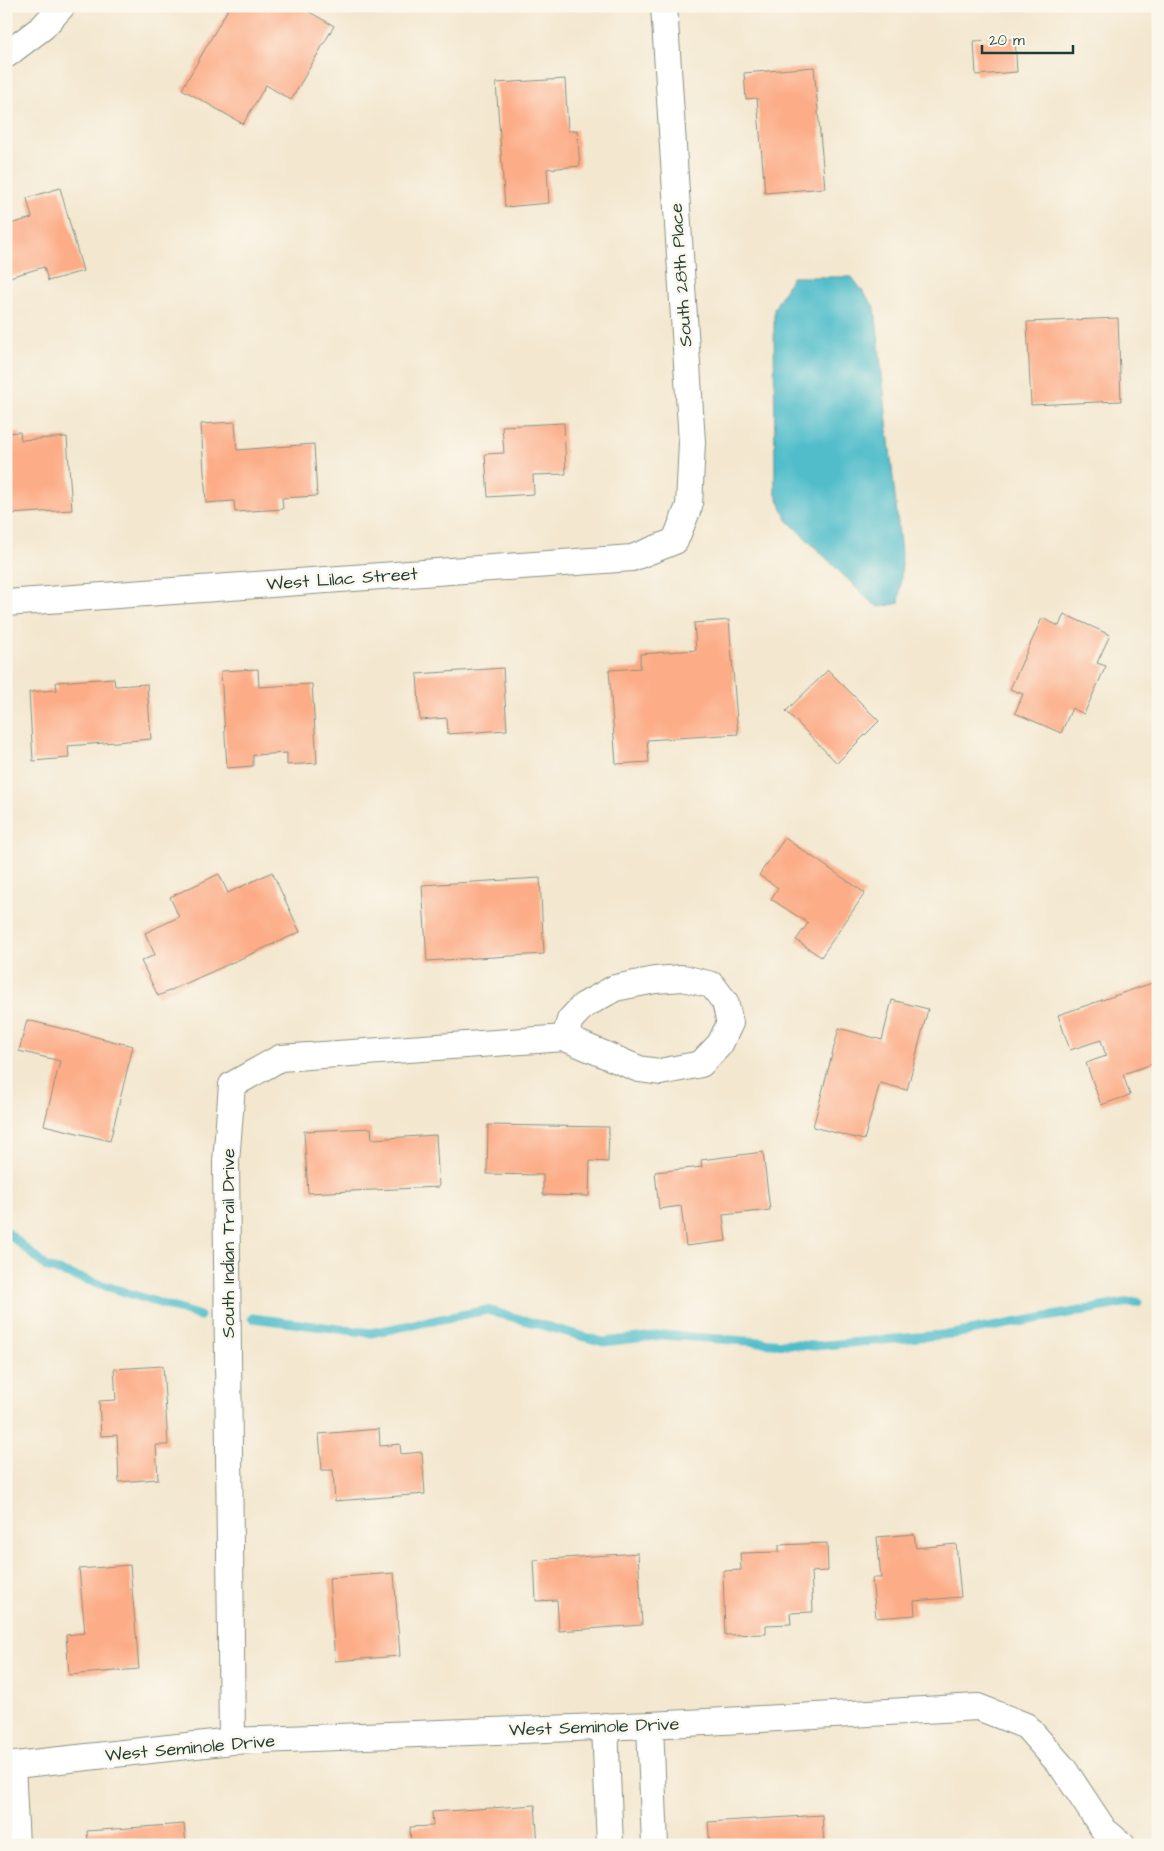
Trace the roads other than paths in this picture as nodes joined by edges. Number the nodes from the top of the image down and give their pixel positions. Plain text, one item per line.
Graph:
1 (62, 6) edge
2 (664, 6) edge
3 (6, 55) edge
4 (675, 541) joint
5 (6, 603) edge
6 (564, 1038) junction
7 (650, 1724) junction
8 (605, 1726) junction
9 (232, 1741) junction
10 (9, 1766) edge
11 (16, 1845) edge
12 (610, 1845) edge
13 (655, 1845) edge
14 (1122, 1845) edge

1 - 3 street
2 - 4 street, South 28th Place
4 - 5 street, West Lilac Street
6 - 6 street, South Indian Trail Drive
6 - 9 street, South Indian Trail Drive
7 - 8 street, West Seminole Drive
7 - 13 street
7 - 14 street, West Seminole Drive
8 - 9 street, West Seminole Drive
8 - 12 street
9 - 10 street, West Seminole Drive
10 - 11 street

